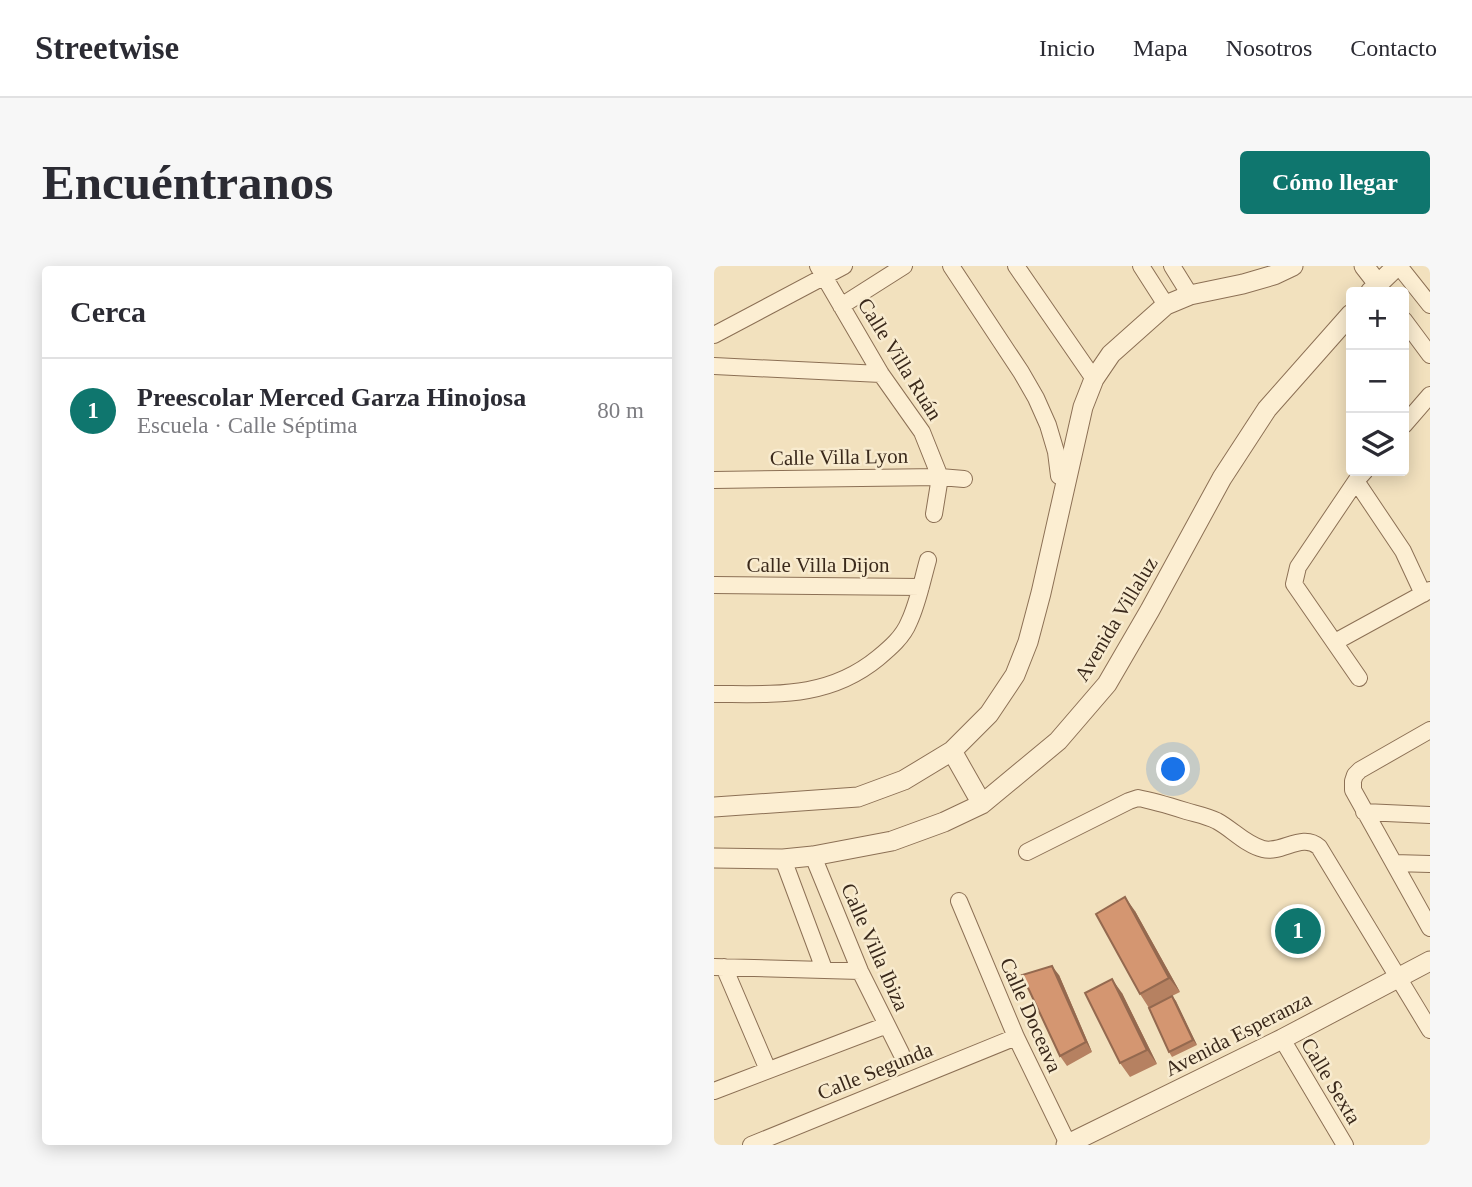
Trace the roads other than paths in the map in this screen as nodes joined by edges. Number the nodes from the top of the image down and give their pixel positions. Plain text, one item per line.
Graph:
1 (844, 266) edge
2 (904, 266) edge
3 (950, 266) edge
4 (1016, 266) edge
5 (1141, 266) edge
6 (1172, 266) edge
7 (1293, 266) edge
8 (1364, 266) edge
9 (1398, 266) edge
10 (821, 272) edge
11 (1375, 287) edge
12 (1380, 287) edge
13 (1190, 295) junction
14 (1166, 305) junction
15 (1430, 305) edge
16 (841, 306) junction
17 (1346, 320) edge
18 (1409, 327) edge
19 (714, 335) edge
20 (1430, 355) edge
21 (714, 366) edge
22 (881, 374) junction
23 (1094, 379) junction
24 (1429, 396) edge
25 (1409, 419) edge
26 (1062, 474) junction
27 (1360, 476) edge
28 (940, 477) junction
29 (964, 479) dead end
30 (714, 480) edge
31 (934, 514) dead end
32 (928, 561) dead end
33 (714, 585) edge
34 (921, 587) junction
35 (1427, 592) edge
36 (1335, 642) junction
37 (1359, 678) dead end
38 (714, 694) edge
39 (1430, 730) edge
40 (952, 751) junction
41 (982, 804) junction
42 (714, 807) edge
43 (1364, 812) junction
44 (1430, 815) edge
45 (1027, 852) dead end
46 (813, 856) junction
47 (714, 858) edge
48 (783, 859) junction
49 (1394, 863) junction
50 (1430, 864) edge
51 (959, 901) dead end
52 (1430, 928) edge
53 (1430, 961) edge
54 (719, 967) edge
55 (824, 969) junction
56 (860, 971) junction
57 (1398, 978) junction
58 (887, 1025) junction
59 (1430, 1030) edge
60 (1016, 1037) junction
61 (1282, 1039) junction
62 (901, 1053) dead end
63 (768, 1070) junction
64 (714, 1091) edge
65 (1067, 1144) edge
66 (751, 1145) edge
67 (1345, 1145) edge

1 - 10 street
2 - 16 street
3 - 26 street
4 - 23 street
5 - 14 street
6 - 13 street
7 - 13 street
8 - 11 street
9 - 12 street
9 - 15 street
10 - 16 street, Calle Villa Ruán
10 - 19 street
13 - 14 street
14 - 23 street
16 - 22 street, Calle Villa Ruán
17 - 41 street, Avenida Villaluz
18 - 20 street
21 - 22 street
22 - 28 street, Calle Villa Ruán
23 - 26 street
24 - 25 street
26 - 40 street
27 - 35 street
27 - 36 street
28 - 29 street, Calle Villa Lyon
28 - 30 street, Calle Villa Lyon
28 - 31 street
32 - 34 street
33 - 34 street, Calle Villa Dijon
34 - 38 street
35 - 36 street
36 - 37 street
39 - 43 street
40 - 41 street
40 - 42 street
41 - 46 street, Avenida Villaluz
43 - 44 street
43 - 49 street
45 - 57 street
46 - 48 street, Avenida Villaluz
46 - 56 street, Calle Villa Ibiza
47 - 48 street, Avenida Villaluz
48 - 55 street
49 - 50 street
49 - 52 street
51 - 60 street, Calle Doceava
53 - 57 street, Avenida Esperanza
54 - 55 street
54 - 63 street
55 - 56 street
56 - 58 street, Calle Villa Ibiza
57 - 59 street
57 - 61 street, Avenida Esperanza
58 - 62 street, Calle Villa Ibiza
58 - 63 street
60 - 65 street, Calle Doceava
60 - 66 street, Calle Segunda
61 - 65 street, Avenida Esperanza
61 - 67 street, Calle Sexta
63 - 64 street

